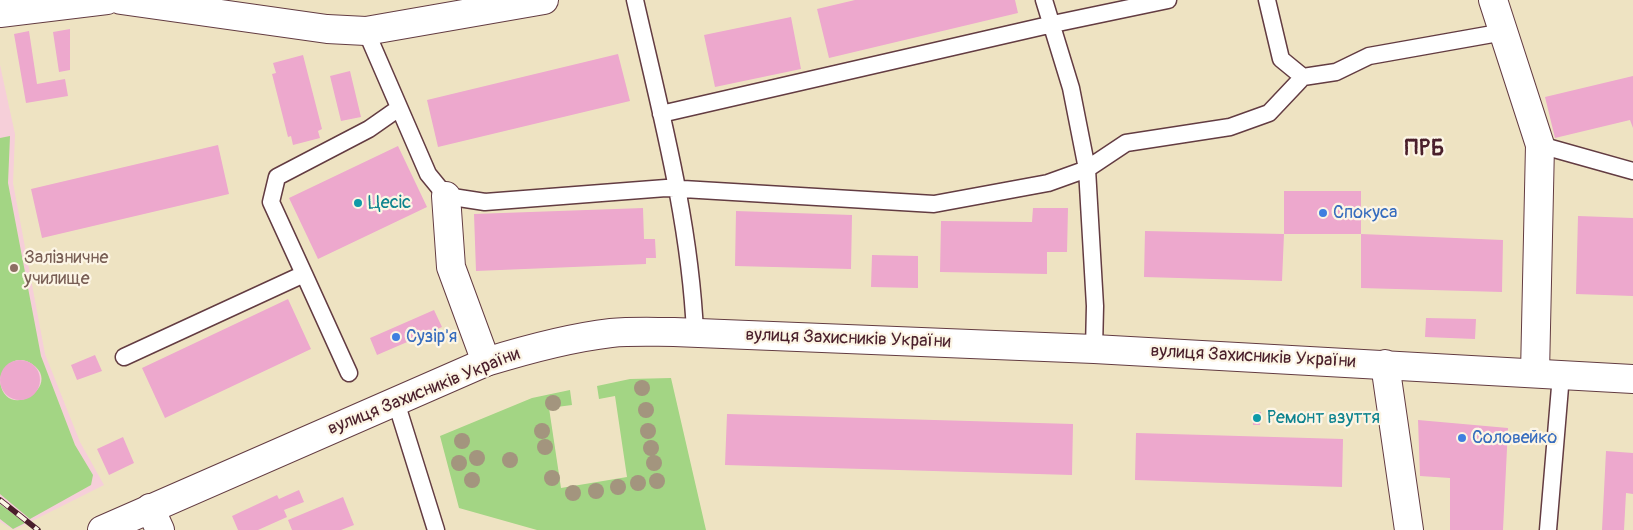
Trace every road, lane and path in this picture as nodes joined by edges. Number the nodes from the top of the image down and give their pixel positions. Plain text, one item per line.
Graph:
1 (107, 0) edge
2 (121, 0) edge
3 (544, 0) edge
4 (635, 0) edge
5 (1044, 0) edge
6 (1168, 0) edge
7 (1267, 0) edge
8 (1493, 0) edge
9 (446, 9) edge
10 (0, 13) edge
11 (1052, 24) junction
12 (366, 31) junction
13 (1504, 32) junction
14 (1303, 77) junction
15 (399, 108) junction
16 (661, 114) junction
17 (1540, 145) junction
18 (1087, 169) junction
19 (1633, 171) edge
20 (677, 189) junction
21 (446, 196) junction
22 (304, 274) junction
23 (695, 332) junction
24 (1094, 349) junction
25 (124, 358) dead end
26 (486, 362) junction
27 (1385, 364) junction
28 (349, 373) dead end
29 (1548, 374) junction
30 (1633, 379) edge
31 (396, 402) junction
32 (155, 519) edge
33 (102, 530) edge
34 (436, 530) edge
35 (1409, 530) edge
36 (1548, 530) edge

1 - 10 street
2 - 12 street
3 - 9 street
4 - 16 lane
5 - 11 lane
6 - 11 lane
7 - 14 lane
8 - 13 street
9 - 12 street
11 - 16 lane
11 - 18 lane
12 - 15 lane
13 - 14 lane
13 - 17 street
14 - 18 lane
15 - 21 lane
15 - 22 lane
16 - 20 lane
17 - 19 lane
17 - 29 street
18 - 20 lane
18 - 24 lane
20 - 21 lane
20 - 23 lane
21 - 26 street
22 - 25 lane
22 - 28 lane
23 - 24 street, вулиця Захисників України
23 - 26 street, вулиця Захисників України
24 - 27 street, вулиця Захисників України
26 - 31 street, вулиця Захисників України
27 - 29 street, вулиця Захисників України
27 - 35 street
29 - 30 street, вулиця Захисників України
29 - 36 lane
31 - 32 street, вулиця Захисників України
31 - 34 lane
32 - 33 street, вулиця Захисників України

